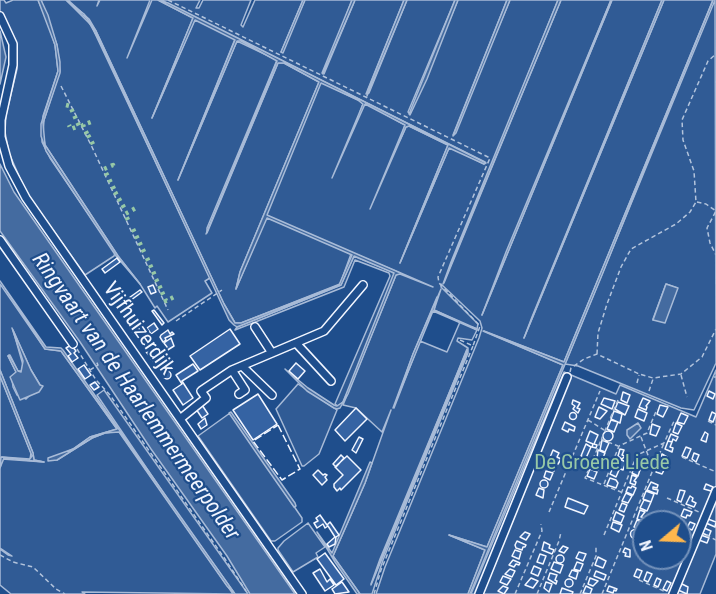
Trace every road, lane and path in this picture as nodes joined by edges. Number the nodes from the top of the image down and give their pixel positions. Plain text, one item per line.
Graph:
1 (168, 0) edge
2 (0, 16) edge
3 (716, 54) edge
4 (60, 86) dead end
5 (696, 202) junction
6 (0, 240) edge
7 (716, 255) edge
8 (363, 285) dead end
9 (222, 290) dead end
10 (168, 310) dead end
11 (176, 321) dead end
12 (255, 327) dead end
13 (716, 329) edge
14 (458, 339) dead end
15 (296, 343) junction
16 (73, 344) joint
17 (473, 345) junction
18 (272, 353) junction
19 (597, 354) junction
20 (96, 361) dead end
21 (98, 365) junction
22 (242, 366) junction
23 (101, 368) dead end
24 (90, 370) junction
25 (232, 370) junction
26 (639, 374) junction
27 (681, 374) junction
28 (567, 377) joint
29 (653, 378) junction
30 (331, 381) dead end
31 (637, 383) dead end
32 (600, 391) dead end
33 (649, 391) dead end
34 (239, 394) dead end
35 (272, 395) dead end
36 (687, 397) dead end
37 (618, 400) dead end
38 (657, 409) dead end
39 (180, 419) junction
40 (675, 419) dead end
41 (590, 421) junction
42 (708, 421) dead end
43 (716, 425) edge
44 (605, 431) junction
45 (641, 436) junction
46 (601, 439) junction
47 (664, 443) junction
48 (619, 446) junction
49 (646, 451) junction
50 (682, 457) dead end
51 (654, 469) junction
52 (716, 472) edge
53 (603, 485) junction
54 (716, 491) edge
55 (622, 492) junction
56 (667, 498) dead end
57 (549, 512) dead end
58 (706, 515) junction
59 (541, 524) dead end
60 (561, 532) dead end
61 (699, 532) junction
62 (604, 536) dead end
63 (716, 540) edge
64 (596, 547) dead end
65 (0, 555) edge
66 (639, 580) dead end
67 (246, 591) dead end
68 (671, 593) edge
69 (65, 594) edge
70 (303, 594) edge
71 (374, 594) edge
72 (478, 594) edge
73 (516, 594) edge
74 (537, 594) edge
75 (580, 594) edge
76 (602, 594) edge

1 - 17 path
2 - 39 street, Vijfhuizerdijk
3 - 5 path
4 - 10 path
5 - 7 path
5 - 19 path
6 - 16 street
8 - 15 street
9 - 11 path
12 - 18 street
13 - 27 path
14 - 17 path
15 - 18 street
15 - 30 street
16 - 24 path
17 - 71 path
18 - 22 street
19 - 26 path
19 - 28 path
20 - 21 path
21 - 23 path
21 - 24 path
22 - 25 street
22 - 35 street
24 - 67 path
25 - 34 street
25 - 39 street
26 - 29 path
26 - 31 path
27 - 29 path
27 - 36 path
28 - 72 street
29 - 33 path
32 - 41 path
37 - 44 path
38 - 45 path
39 - 70 street, Vijfhuizerdijk
40 - 47 path
41 - 44 path
41 - 57 path
42 - 43 path
44 - 46 path
45 - 48 path
45 - 49 path
46 - 48 path
46 - 53 path
47 - 49 path
47 - 51 path
48 - 53 path
49 - 51 path
49 - 55 path
50 - 52 path
51 - 76 path
53 - 55 path
54 - 58 street
55 - 62 path
56 - 58 path
58 - 61 street
59 - 73 path
60 - 74 path
61 - 63 path
61 - 68 street
64 - 75 path
65 - 69 path
66 - 68 path

